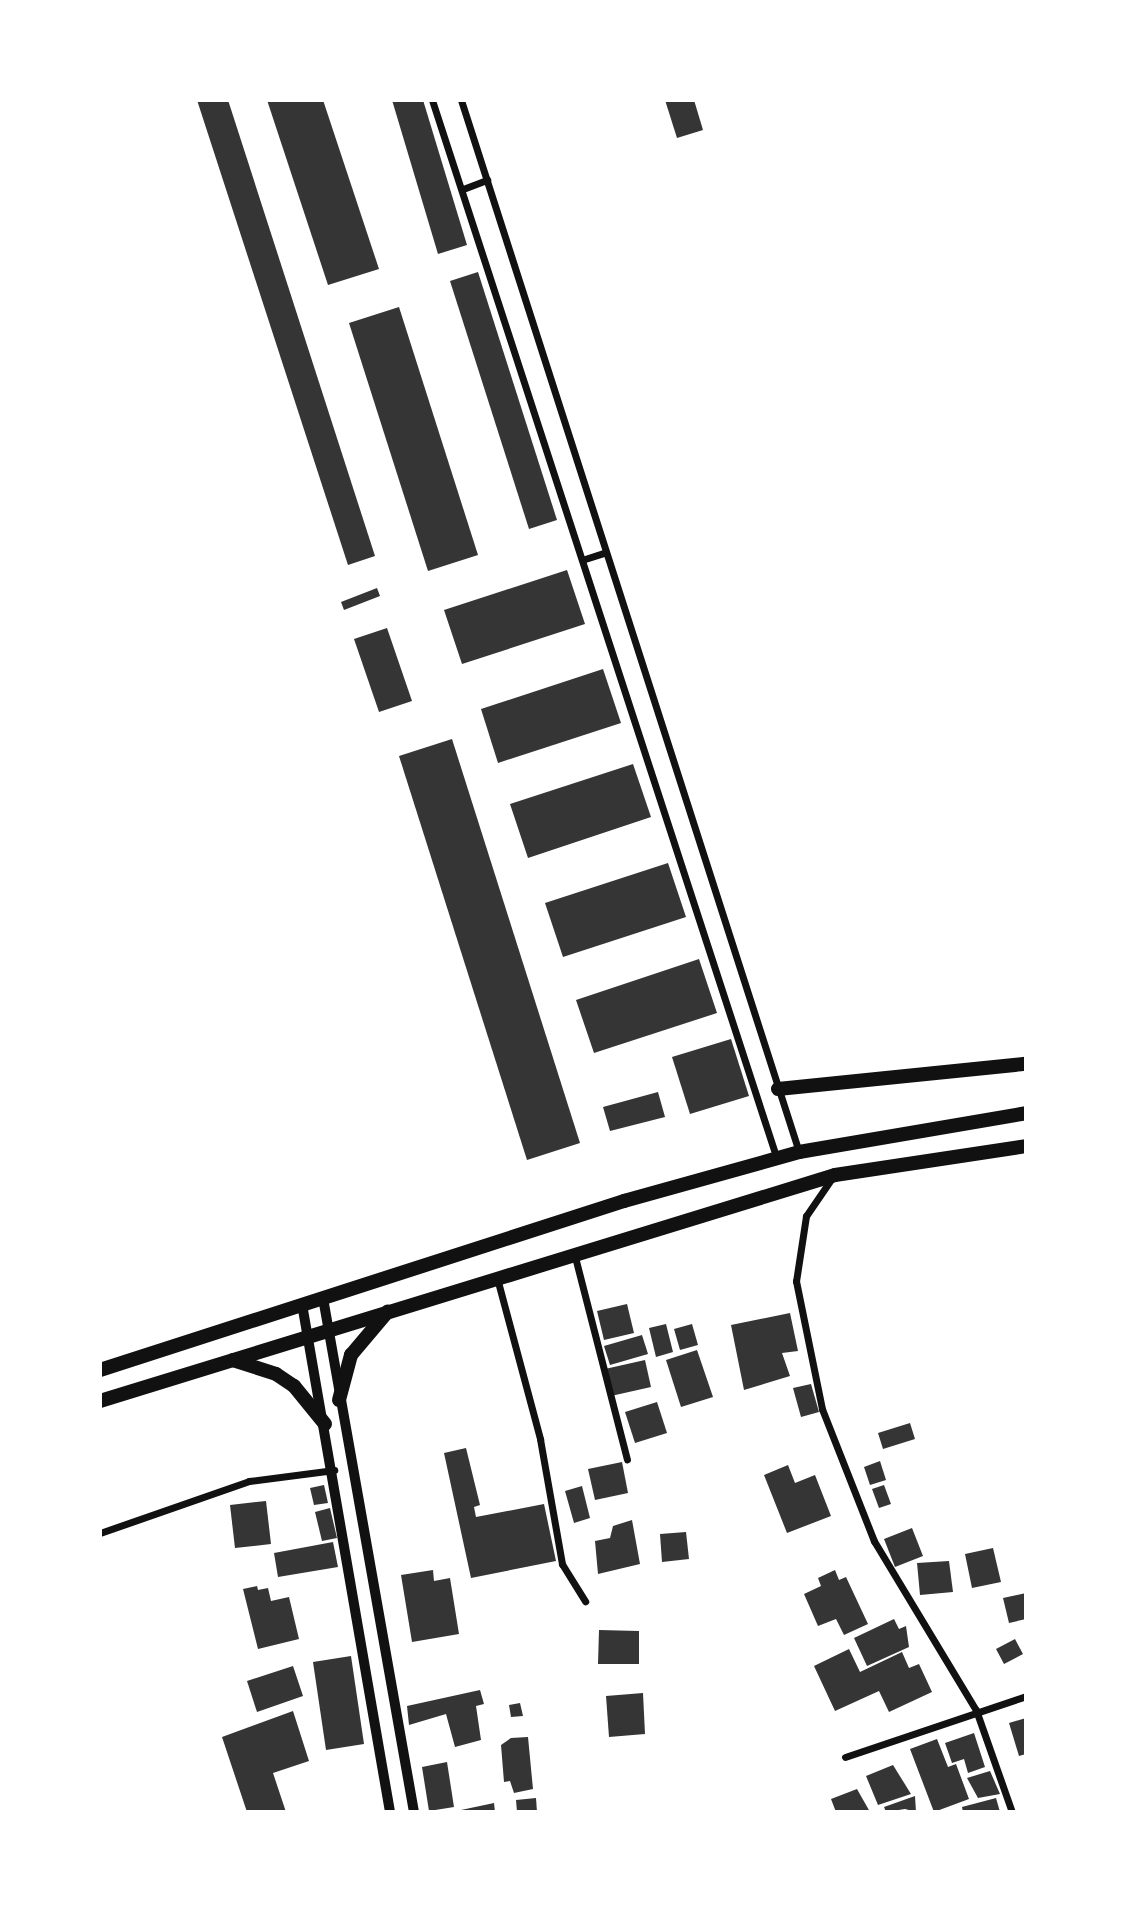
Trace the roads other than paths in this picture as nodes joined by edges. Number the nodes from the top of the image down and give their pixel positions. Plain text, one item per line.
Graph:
1 (432, 100) edge
2 (461, 100) edge
3 (487, 180) junction
4 (463, 189) junction
5 (604, 553) junction
6 (584, 559) junction
7 (1026, 1064) edge
8 (778, 1089) junction
9 (1026, 1113) edge
10 (1026, 1146) edge
11 (799, 1152) junction
12 (777, 1159) junction
13 (835, 1175) junction
14 (574, 1252) junction
15 (496, 1278) junction
16 (323, 1298) junction
17 (302, 1304) junction
18 (389, 1310) junction
19 (328, 1329) junction
20 (309, 1335) junction
21 (233, 1360) junction
22 (100, 1370) edge
23 (339, 1400) junction
24 (100, 1401) edge
25 (325, 1424) junction
26 (627, 1459) dead end
27 (334, 1470) junction
28 (100, 1533) edge
29 (585, 1601) dead end
30 (1026, 1696) edge
31 (976, 1710) junction
32 (845, 1757) dead end
33 (390, 1812) edge
34 (414, 1812) edge
35 (1012, 1812) edge

1 - 4 street
2 - 3 street
3 - 4 street
3 - 5 street
4 - 6 street
5 - 6 street
5 - 8 street
6 - 12 street
7 - 8 highway
8 - 11 street
9 - 11 highway
10 - 13 highway
11 - 12 highway
12 - 16 highway
13 - 14 highway
13 - 31 street
14 - 15 highway
14 - 26 street
15 - 18 highway
15 - 29 street
16 - 17 highway
16 - 19 main road
17 - 20 main road
17 - 22 highway
18 - 19 highway
18 - 23 highway
19 - 20 highway
19 - 23 main road
20 - 21 highway
20 - 25 main road
21 - 24 highway
21 - 25 highway
23 - 34 main road
25 - 27 main road
27 - 28 street
27 - 33 main road
30 - 31 street
31 - 32 street
31 - 35 street

